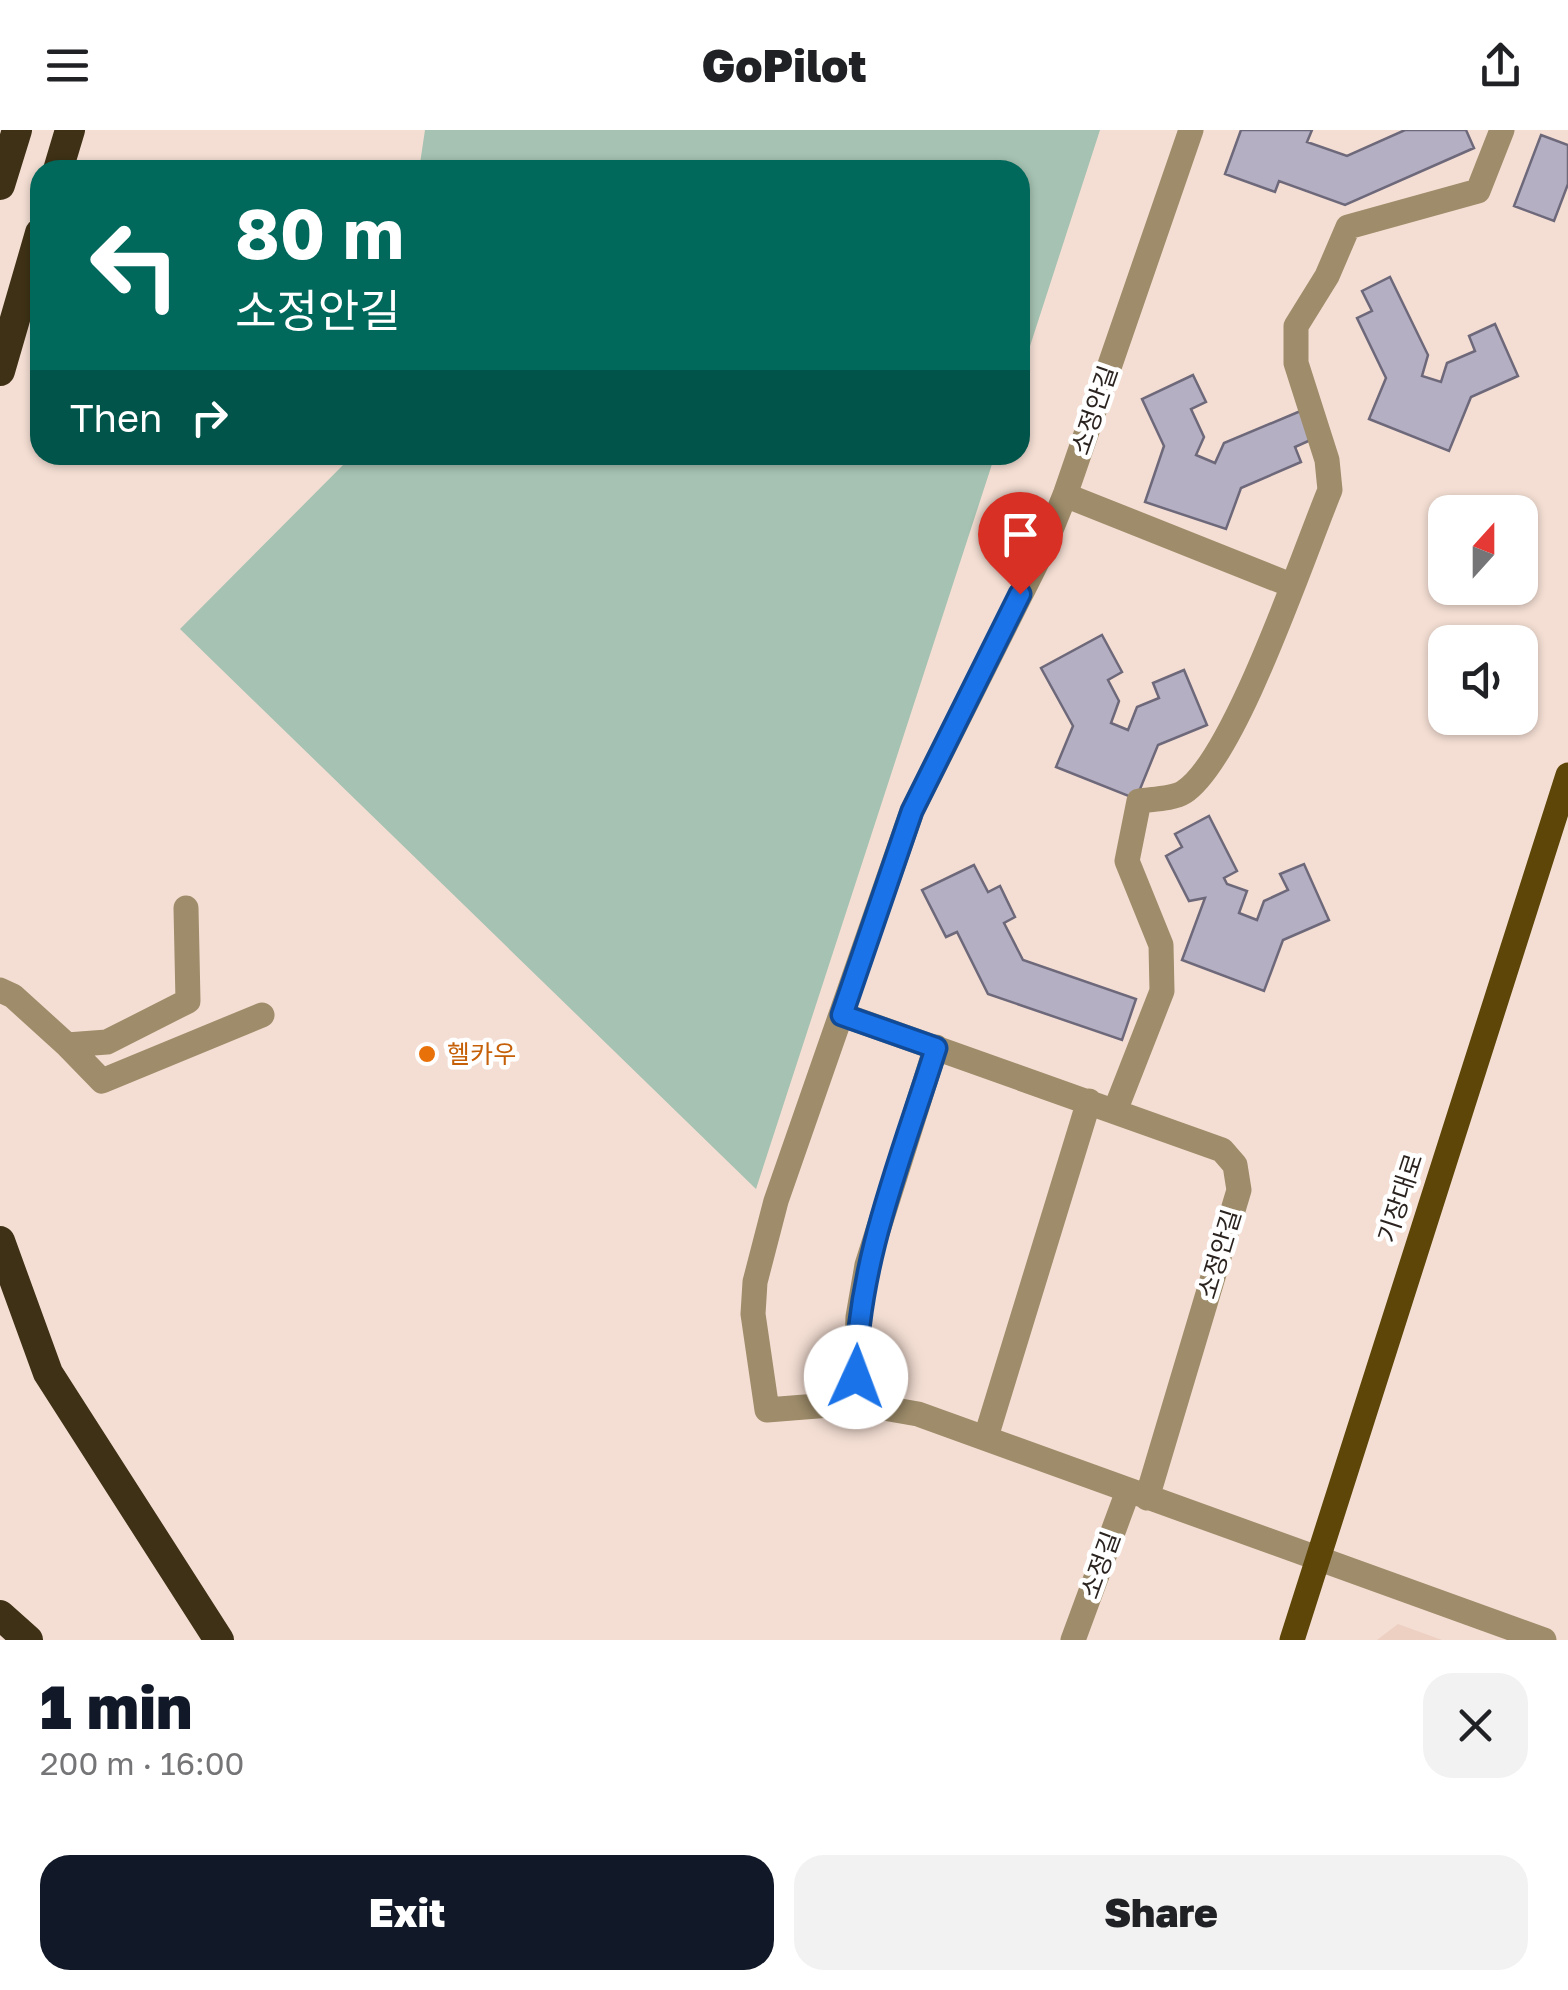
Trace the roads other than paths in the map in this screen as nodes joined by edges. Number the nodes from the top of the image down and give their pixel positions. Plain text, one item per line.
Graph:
1 (18, 130) edge
2 (70, 130) edge
3 (1190, 130) edge
4 (1502, 130) edge
5 (61, 160) edge
6 (0, 185) edge
7 (30, 268) edge
8 (0, 371) edge
9 (1065, 495) junction
10 (1291, 584) junction
11 (1568, 776) edge
12 (186, 908) dead end
13 (0, 990) edge
14 (262, 1015) dead end
15 (842, 1015) junction
16 (66, 1045) junction
17 (936, 1048) junction
18 (1089, 1101) junction
19 (1116, 1111) junction
20 (0, 1241) edge
21 (855, 1403) junction
22 (986, 1437) junction
23 (1137, 1495) junction
24 (1316, 1555) junction
25 (0, 1615) edge
26 (28, 1640) edge
27 (218, 1640) edge
28 (1072, 1640) edge
29 (1292, 1640) edge
30 (1544, 1640) edge

1 - 6 highway
2 - 5 highway
3 - 9 street, 소정안길
4 - 10 street
7 - 8 highway
9 - 10 street
9 - 15 street, 소정안길
10 - 19 street
11 - 24 main road, 기장대로
12 - 16 street
13 - 16 street
14 - 16 street
15 - 17 street, 소정안길
15 - 21 street, 소정안길
17 - 18 street, 소정안길
17 - 21 street
18 - 19 street, 소정안길
18 - 22 street
19 - 23 street, 소정안길
20 - 27 highway
21 - 22 street, 소정안길
22 - 23 street, 소정안길
23 - 24 street, 소정안길
23 - 28 street, 소정길
24 - 29 main road, 기장대로
24 - 30 street, 소정안길
25 - 26 highway

